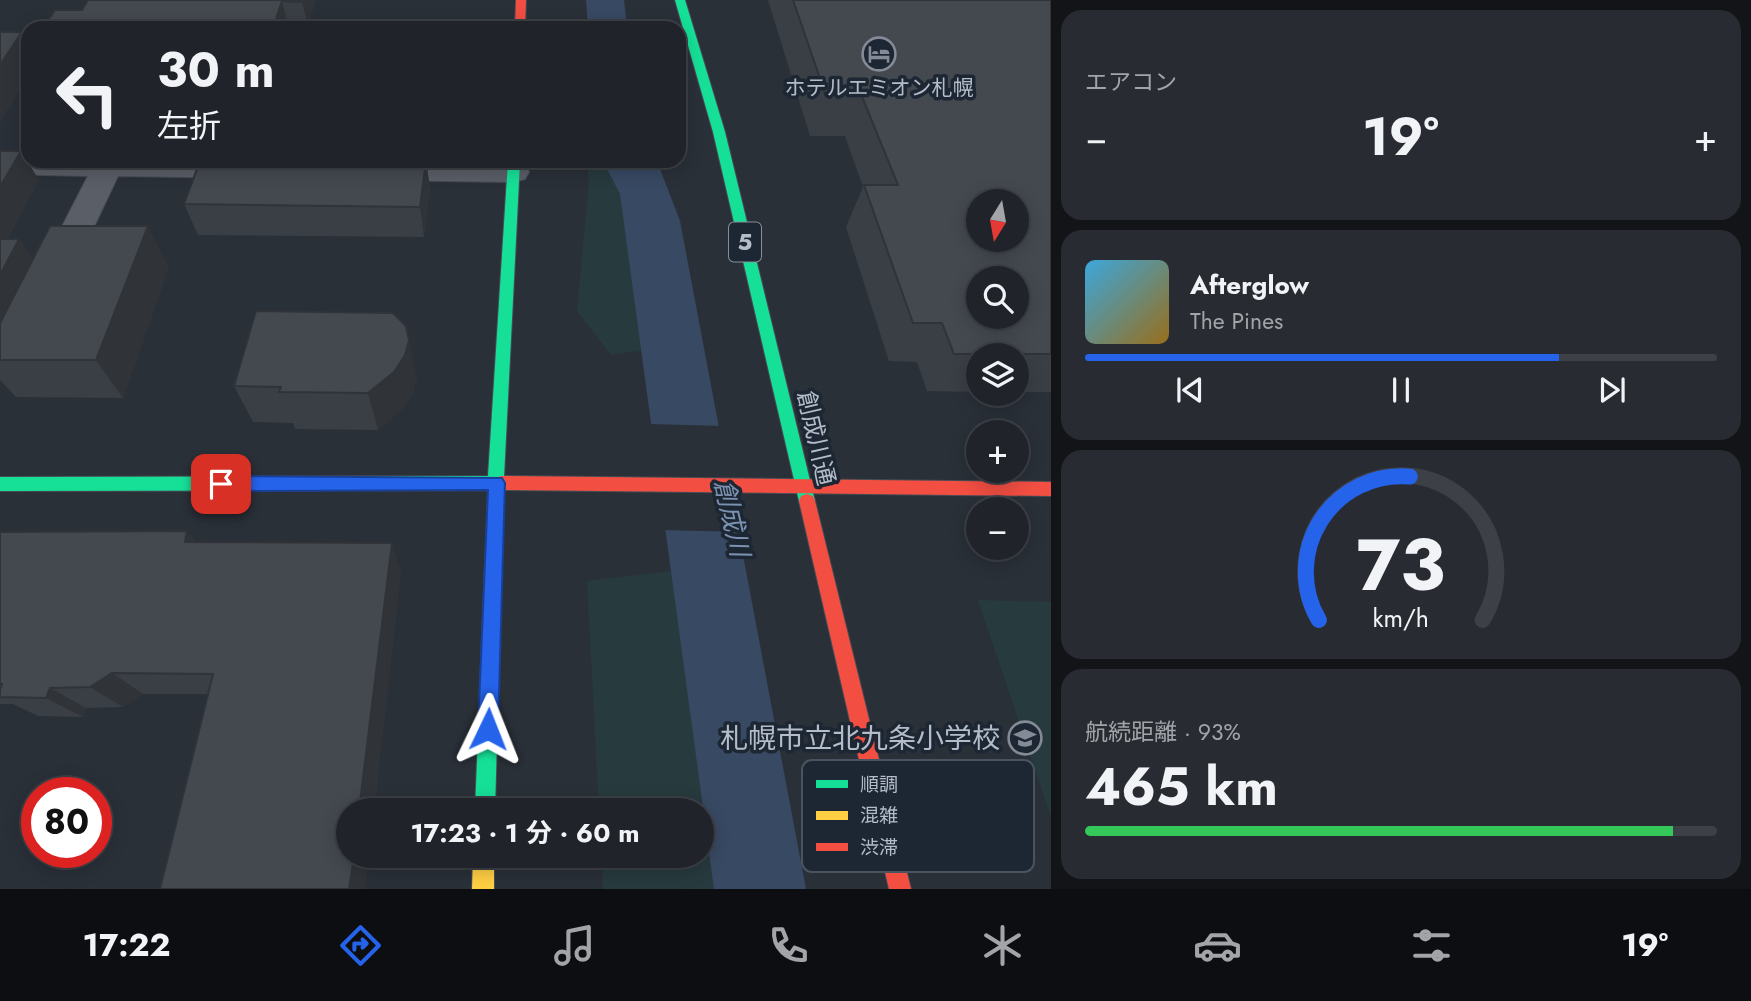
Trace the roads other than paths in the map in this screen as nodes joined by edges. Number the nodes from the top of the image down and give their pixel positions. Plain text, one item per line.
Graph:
1 (521, 0) edge
2 (680, 0) edge
3 (520, 21) edge
4 (0, 165) edge
5 (21, 165) edge
6 (107, 168) edge
7 (190, 168) edge
8 (428, 168) edge
9 (514, 168) edge
10 (273, 169) edge
11 (342, 170) edge
12 (41, 301) edge
13 (496, 483) junction
14 (0, 484) edge
15 (804, 486) junction
16 (1051, 489) edge
17 (869, 760) edge
18 (485, 798) edge
19 (484, 868) edge
20 (483, 889) edge

1 - 3 main road
2 - 15 main road, 創成川通 / 5
4 - 5 street
6 - 12 street
7 - 10 street
8 - 11 street
9 - 13 main road
13 - 14 main road
13 - 15 main road
13 - 18 main road
15 - 16 main road
15 - 17 main road, 創成川通 / 5
19 - 20 main road

